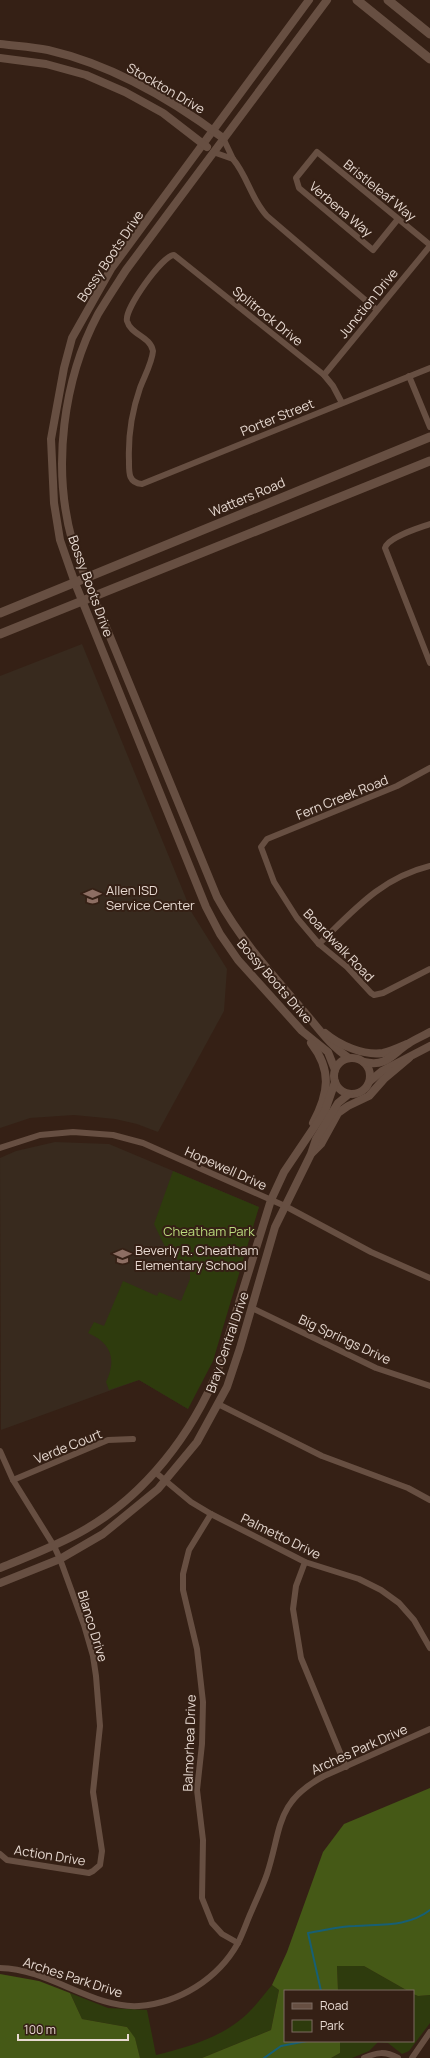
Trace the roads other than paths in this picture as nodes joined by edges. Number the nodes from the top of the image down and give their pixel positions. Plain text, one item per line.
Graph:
1 (309, 0) edge
2 (327, 0) edge
3 (357, 0) edge
4 (388, 0) edge
5 (430, 34) edge
6 (0, 44) edge
7 (0, 58) edge
8 (430, 59) edge
9 (213, 131) junction
10 (223, 138) junction
11 (203, 144) junction
12 (213, 152) junction
13 (317, 152) joint
14 (233, 159) junction
15 (398, 218) junction
16 (430, 245) edge
17 (88, 308) junction
18 (377, 310) junction
19 (98, 314) junction
20 (430, 368) edge
21 (324, 375) junction
22 (409, 376) junction
23 (342, 403) junction
24 (430, 427) edge
25 (430, 437) edge
26 (430, 461) edge
27 (133, 481) joint
28 (430, 524) edge
29 (86, 578) junction
30 (75, 583) junction
31 (93, 597) junction
32 (82, 601) junction
33 (0, 613) edge
34 (0, 634) edge
35 (430, 663) edge
36 (430, 768) edge
37 (262, 844) joint
38 (430, 866) edge
39 (319, 944) junction
40 (430, 969) edge
41 (313, 1022) junction
42 (302, 1031) junction
43 (430, 1032) edge
44 (407, 1044) junction
45 (430, 1046) edge
46 (350, 1058) junction
47 (409, 1058) junction
48 (364, 1062) junction
49 (335, 1070) junction
50 (370, 1081) junction
51 (335, 1082) junction
52 (349, 1094) junction
53 (302, 1144) junction
54 (0, 1148) edge
55 (310, 1154) junction
56 (271, 1200) junction
57 (285, 1206) junction
58 (430, 1278) edge
59 (252, 1308) junction
60 (430, 1386) edge
61 (218, 1404) junction
62 (133, 1439) dead end
63 (0, 1451) edge
64 (155, 1472) junction
65 (13, 1480) junction
66 (166, 1480) junction
67 (430, 1500) edge
68 (211, 1514) junction
69 (54, 1546) junction
70 (60, 1559) junction
71 (305, 1562) junction
72 (0, 1568) edge
73 (0, 1583) edge
74 (430, 1648) edge
75 (430, 1729) edge
76 (346, 1767) junction
77 (1, 1855) edge
78 (96, 1870) joint
79 (238, 1944) junction
80 (0, 1968) edge
81 (430, 2032) edge
82 (364, 2058) edge
83 (398, 2058) edge
84 (412, 2058) edge

1 - 9 street, Bossy Boots Drive
2 - 10 street, Bossy Boots Drive
3 - 8 main road
4 - 5 main road
6 - 9 street, Stockton Drive
7 - 11 street, Stockton Drive
9 - 10 street, Stockton Drive
9 - 11 street, Bossy Boots Drive
10 - 12 street, Bossy Boots Drive
10 - 14 street, Stockton Drive
11 - 12 street, Stockton Drive
11 - 17 street, Bossy Boots Drive
12 - 14 street, Stockton Drive
12 - 19 street, Bossy Boots Drive
13 - 15 street, Bristleleaf Way
13 - 15 street, Verbena Way
14 - 18 street, Stockton Drive
15 - 16 street, Bristleleaf Way
16 - 18 street, Junction Drive
17 - 19 street
17 - 30 street, Bossy Boots Drive
18 - 21 street, Junction Drive
19 - 29 street, Bossy Boots Drive
20 - 22 street, Porter Street
21 - 23 street, Splitrock Drive
21 - 27 street, Splitrock Drive
22 - 23 street, Porter Street
22 - 24 street
23 - 27 street, Porter Street
25 - 29 main road, Watters Road
26 - 31 main road
28 - 35 street
29 - 30 main road, Watters Road
29 - 31 street, Bossy Boots Drive
30 - 32 street, Bossy Boots Drive
30 - 33 main road, Watters Road
31 - 32 main road
31 - 41 street, Bossy Boots Drive
32 - 34 main road
32 - 42 street, Bossy Boots Drive
36 - 37 street, Fern Creek Road
37 - 39 street, Boardwalk Road
38 - 39 street
39 - 40 street, Boardwalk Road
41 - 44 street
41 - 46 street, Bossy Boots Drive
42 - 49 street, Bossy Boots Drive
42 - 53 street
43 - 44 street
44 - 48 street
45 - 47 street
46 - 48 street
46 - 49 street
47 - 50 street
47 - 55 street
48 - 50 street
49 - 51 street
50 - 52 street
51 - 52 street
51 - 53 street, Bray Central Drive
52 - 55 street, Bray Central Drive
53 - 56 street, Bray Central Drive
54 - 56 street, Hopewell Drive
55 - 57 street, Bray Central Drive
56 - 57 street, Hopewell Drive
56 - 64 street, Bray Central Drive
57 - 58 street, Hopewell Drive
57 - 59 street, Bray Central Drive
59 - 60 street, Big Springs Drive
59 - 61 street, Bray Central Drive
61 - 66 street, Bray Central Drive
61 - 67 street
62 - 65 street, Verde Court
63 - 65 street, Blanco Drive
64 - 66 street, Palmetto Drive
64 - 69 street, Bray Central Drive
65 - 69 street, Blanco Drive
66 - 68 street, Palmetto Drive
66 - 70 street, Bray Central Drive
68 - 71 street, Palmetto Drive
68 - 79 street, Balmorhea Drive
69 - 70 street, Blanco Drive
69 - 72 street, Bray Central Drive
70 - 73 street, Bray Central Drive
70 - 78 street, Blanco Drive
71 - 74 street, Palmetto Drive
71 - 76 street
75 - 76 street, Arches Park Drive
76 - 79 street, Arches Park Drive
77 - 78 street, Action Drive
79 - 80 street, Arches Park Drive
81 - 84 street
82 - 83 street

